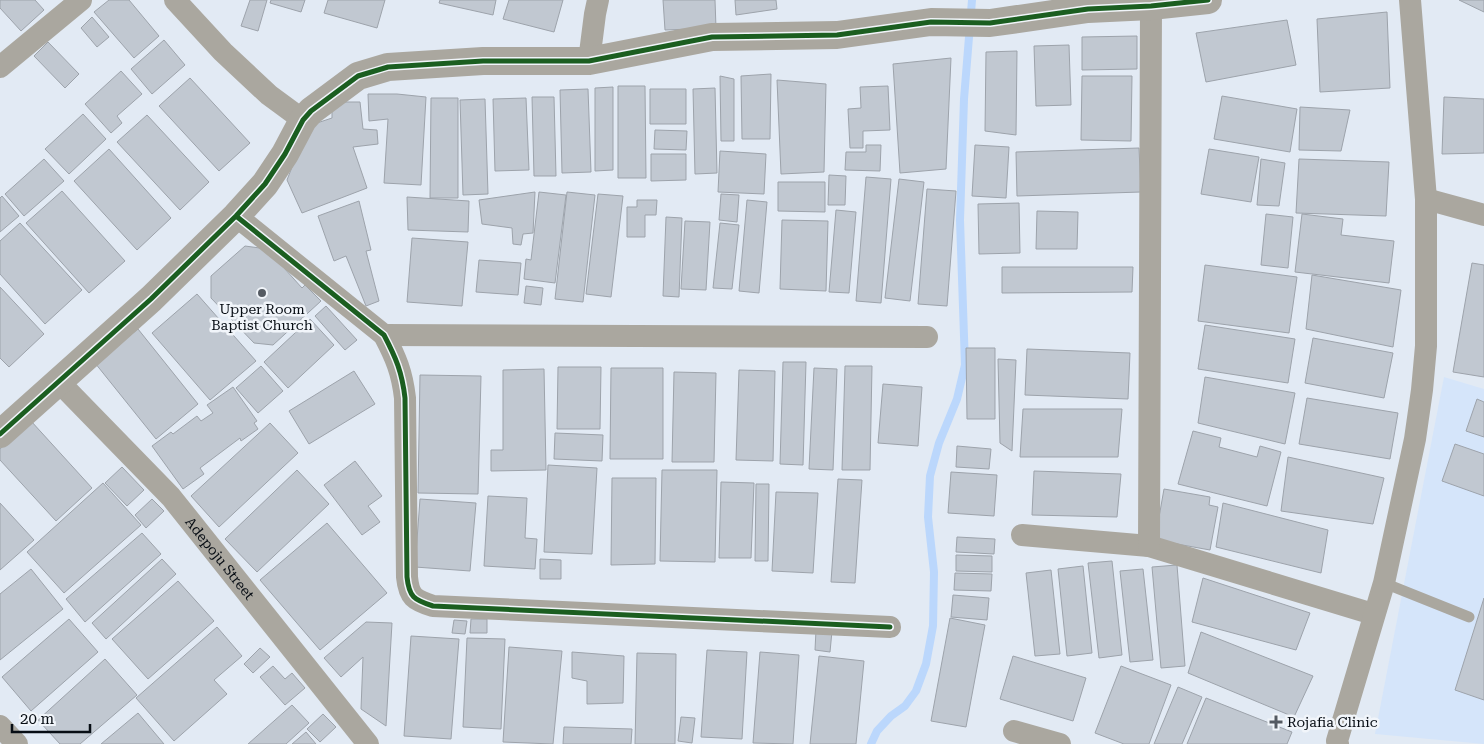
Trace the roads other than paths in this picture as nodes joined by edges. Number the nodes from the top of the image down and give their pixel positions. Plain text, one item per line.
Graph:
1 (81, 0) edge
2 (175, 0) edge
3 (598, 0) edge
4 (1208, 0) edge
5 (1410, 0) edge
6 (1151, 6) junction
7 (589, 61) junction
8 (0, 67) edge
9 (303, 120) junction
10 (1426, 199) junction
11 (236, 216) junction
12 (1484, 216) edge
13 (384, 335) junction
14 (927, 336) dead end
15 (59, 382) junction
16 (0, 434) edge
17 (1022, 535) dead end
18 (1148, 546) junction
19 (1384, 583) junction
20 (1373, 614) junction
21 (1469, 618) dead end
22 (890, 627) dead end
23 (0, 726) edge
24 (1014, 731) dead end
25 (1336, 743) edge
26 (17, 744) edge
27 (368, 744) edge
28 (1060, 744) edge

1 - 8 street
2 - 9 street
3 - 7 street
4 - 6 street
5 - 10 street
6 - 7 street
6 - 18 street
7 - 9 street
9 - 11 street
10 - 12 street
10 - 19 street
11 - 13 street
11 - 15 street
13 - 14 street
13 - 22 street
15 - 16 street
15 - 27 street, Adepoju Street
17 - 18 street
18 - 20 street
19 - 20 street
19 - 21 lane
20 - 25 street
23 - 26 street
24 - 28 street

